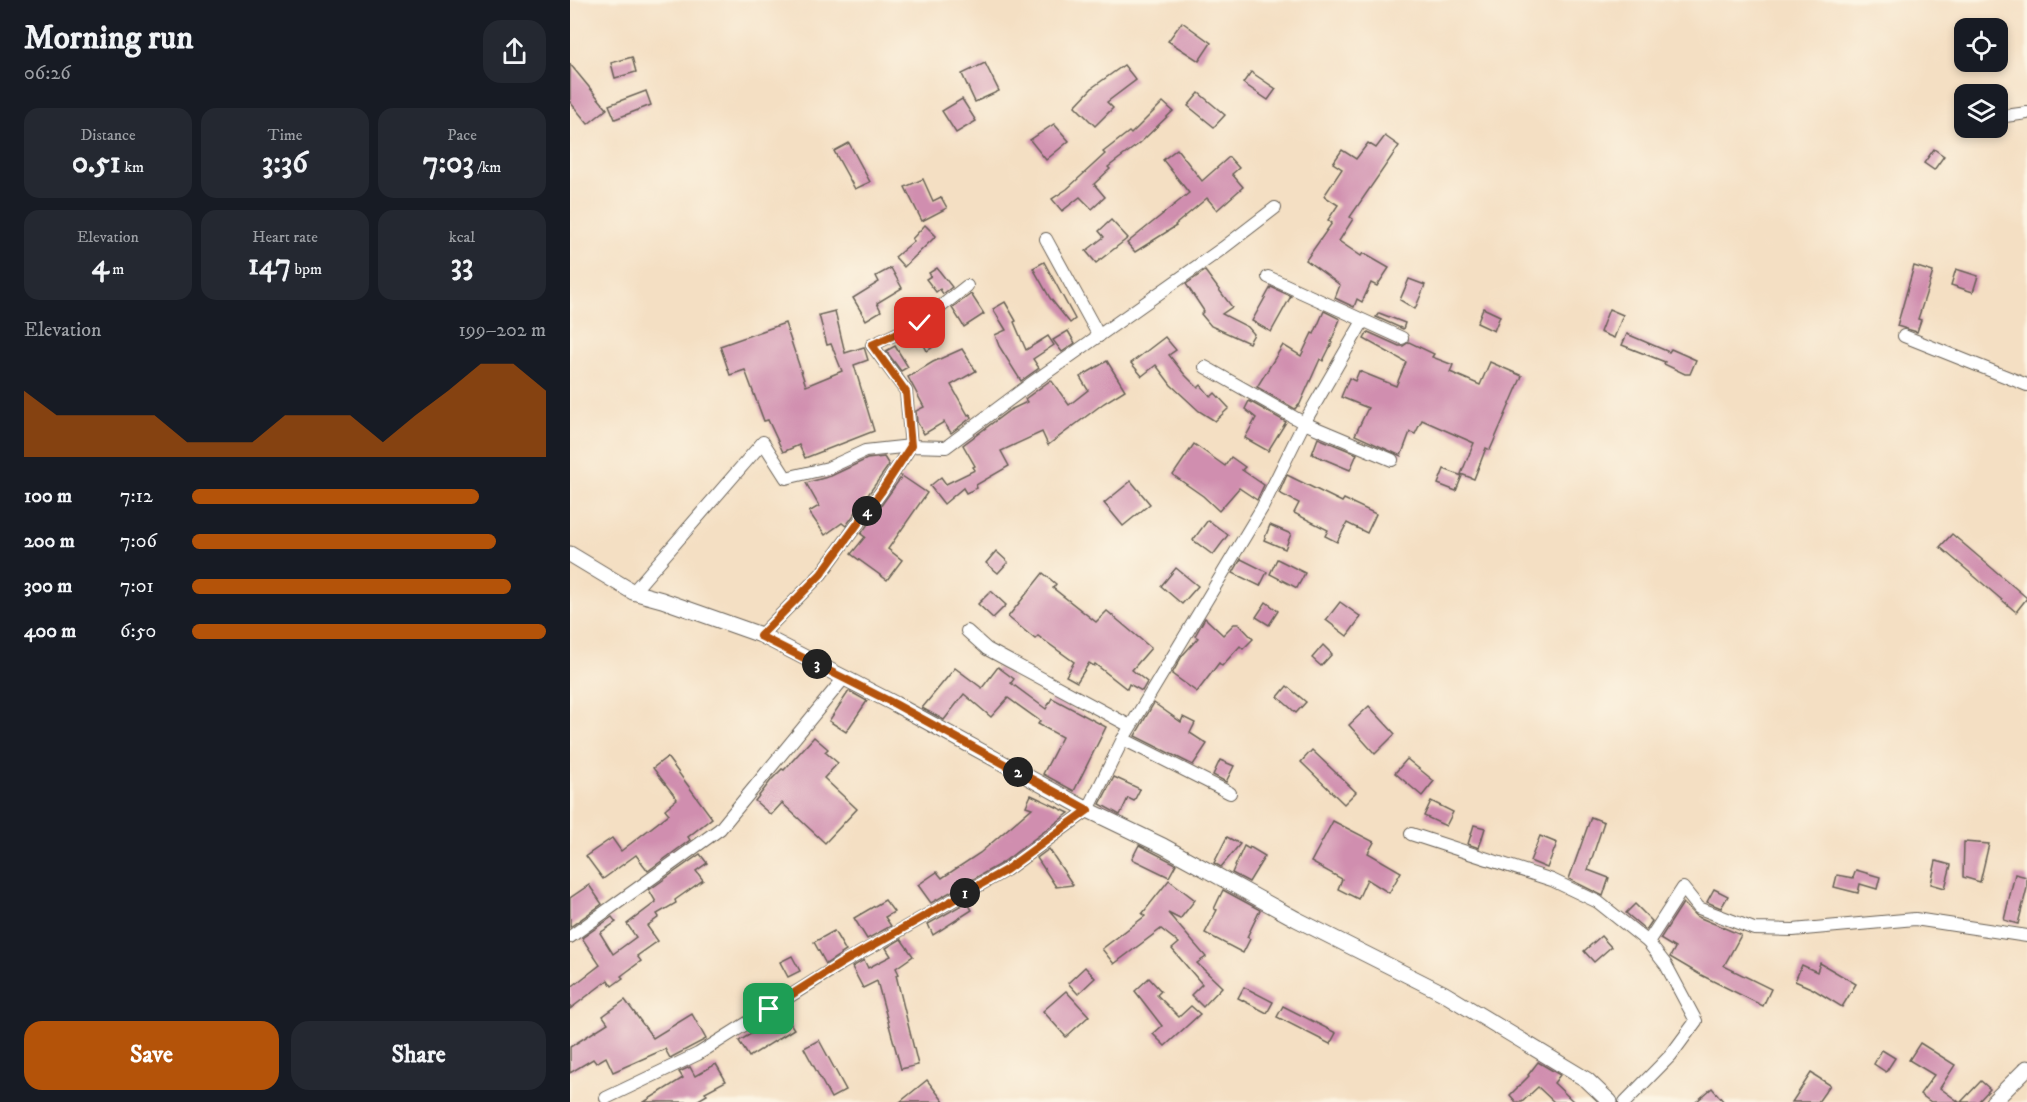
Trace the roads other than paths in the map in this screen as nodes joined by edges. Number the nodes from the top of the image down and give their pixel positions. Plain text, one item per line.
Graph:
1 (2027, 113) edge
2 (2008, 116) edge
3 (1275, 208) dead end
4 (1046, 238) dead end
5 (1268, 277) dead end
6 (967, 286) dead end
7 (1363, 321) junction
8 (1099, 336) junction
9 (1904, 336) dead end
10 (1402, 338) dead end
11 (1206, 367) dead end
12 (2027, 386) edge
13 (1304, 423) junction
14 (911, 446) junction
15 (1392, 460) dead end
16 (570, 554) edge
17 (633, 592) junction
18 (967, 632) dead end
19 (760, 636) junction
20 (844, 678) junction
21 (1130, 726) junction
22 (1123, 739) junction
23 (1230, 793) dead end
24 (1088, 810) junction
25 (1411, 834) dead end
26 (2027, 936) edge
27 (570, 937) edge
28 (1648, 942) junction
29 (2027, 1068) edge
30 (606, 1098) dead end
31 (1610, 1102) edge
32 (1625, 1102) edge
33 (1993, 1102) edge

1 - 2 street
3 - 8 street
4 - 8 street
5 - 7 street
6 - 14 street
7 - 10 street
7 - 13 street
8 - 14 street
9 - 12 street
11 - 13 street
13 - 15 street
13 - 21 street
14 - 17 street
14 - 19 street
16 - 17 street
17 - 19 street
18 - 21 street
19 - 20 street
20 - 24 street
20 - 27 street
21 - 22 street
22 - 23 street
22 - 24 street
24 - 30 street
24 - 31 street
25 - 28 street
26 - 28 street
28 - 32 street
29 - 33 street

